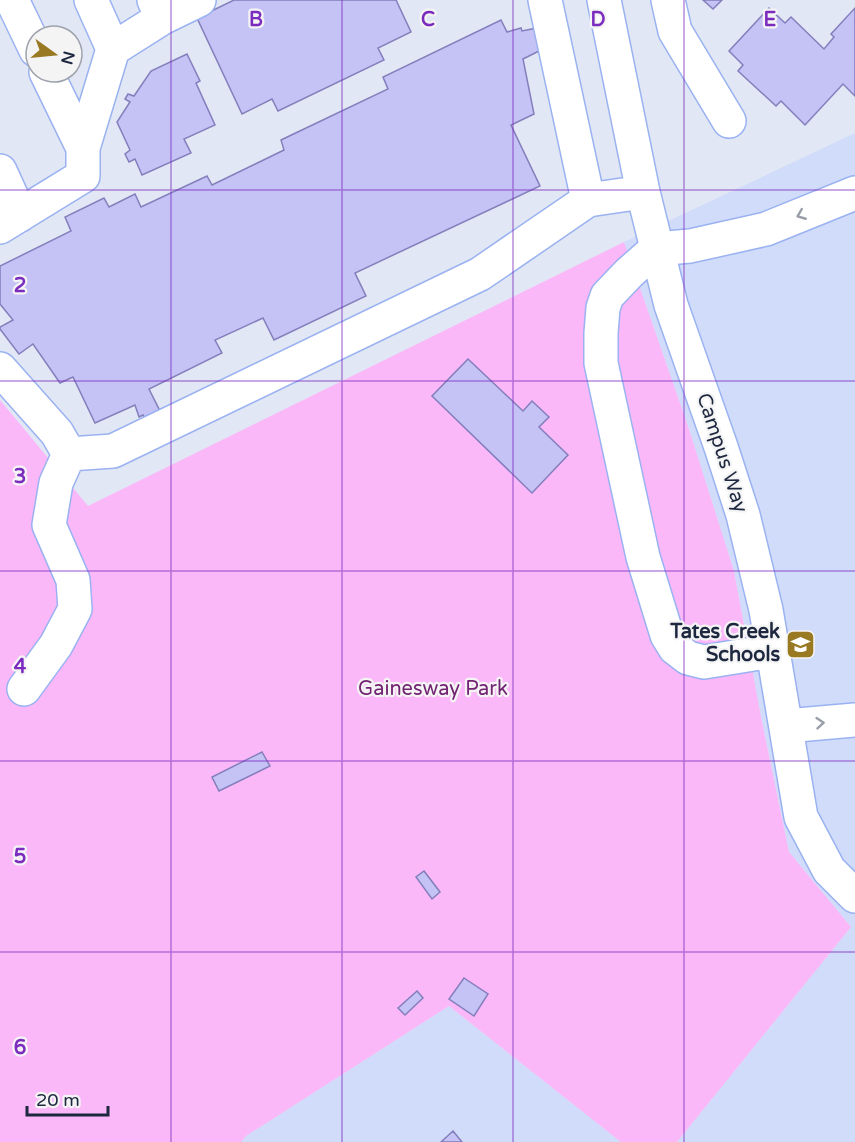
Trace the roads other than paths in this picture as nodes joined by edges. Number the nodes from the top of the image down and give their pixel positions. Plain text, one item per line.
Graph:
1 (12, 0) edge
2 (91, 0) edge
3 (199, 0) edge
4 (545, 0) edge
5 (603, 0) edge
6 (668, 0) edge
7 (158, 9) edge
8 (24, 25) edge
9 (113, 49) junction
10 (52, 84) edge
11 (729, 121) dead end
12 (83, 148) junction
13 (0, 171) edge
14 (643, 192) junction
15 (855, 193) edge
16 (588, 200) junction
17 (10, 221) edge
18 (656, 249) junction
19 (0, 369) edge
20 (69, 454) junction
21 (772, 651) junction
22 (24, 689) dead end
23 (855, 720) edge
24 (786, 726) junction
25 (855, 896) edge

1 - 8 street
2 - 9 street
3 - 7 street
4 - 16 street
5 - 14 street, Campus Way
6 - 11 street
7 - 9 street
9 - 12 street
10 - 12 street
12 - 17 street
13 - 17 street
14 - 16 street
14 - 18 street, Campus Way
15 -> 18 street
16 - 20 street
18 - 21 street, Campus Way
18 - 21 street
19 - 20 street
20 - 22 street
21 - 24 street, Campus Way
24 -> 23 street
24 - 25 street, Campus Way

